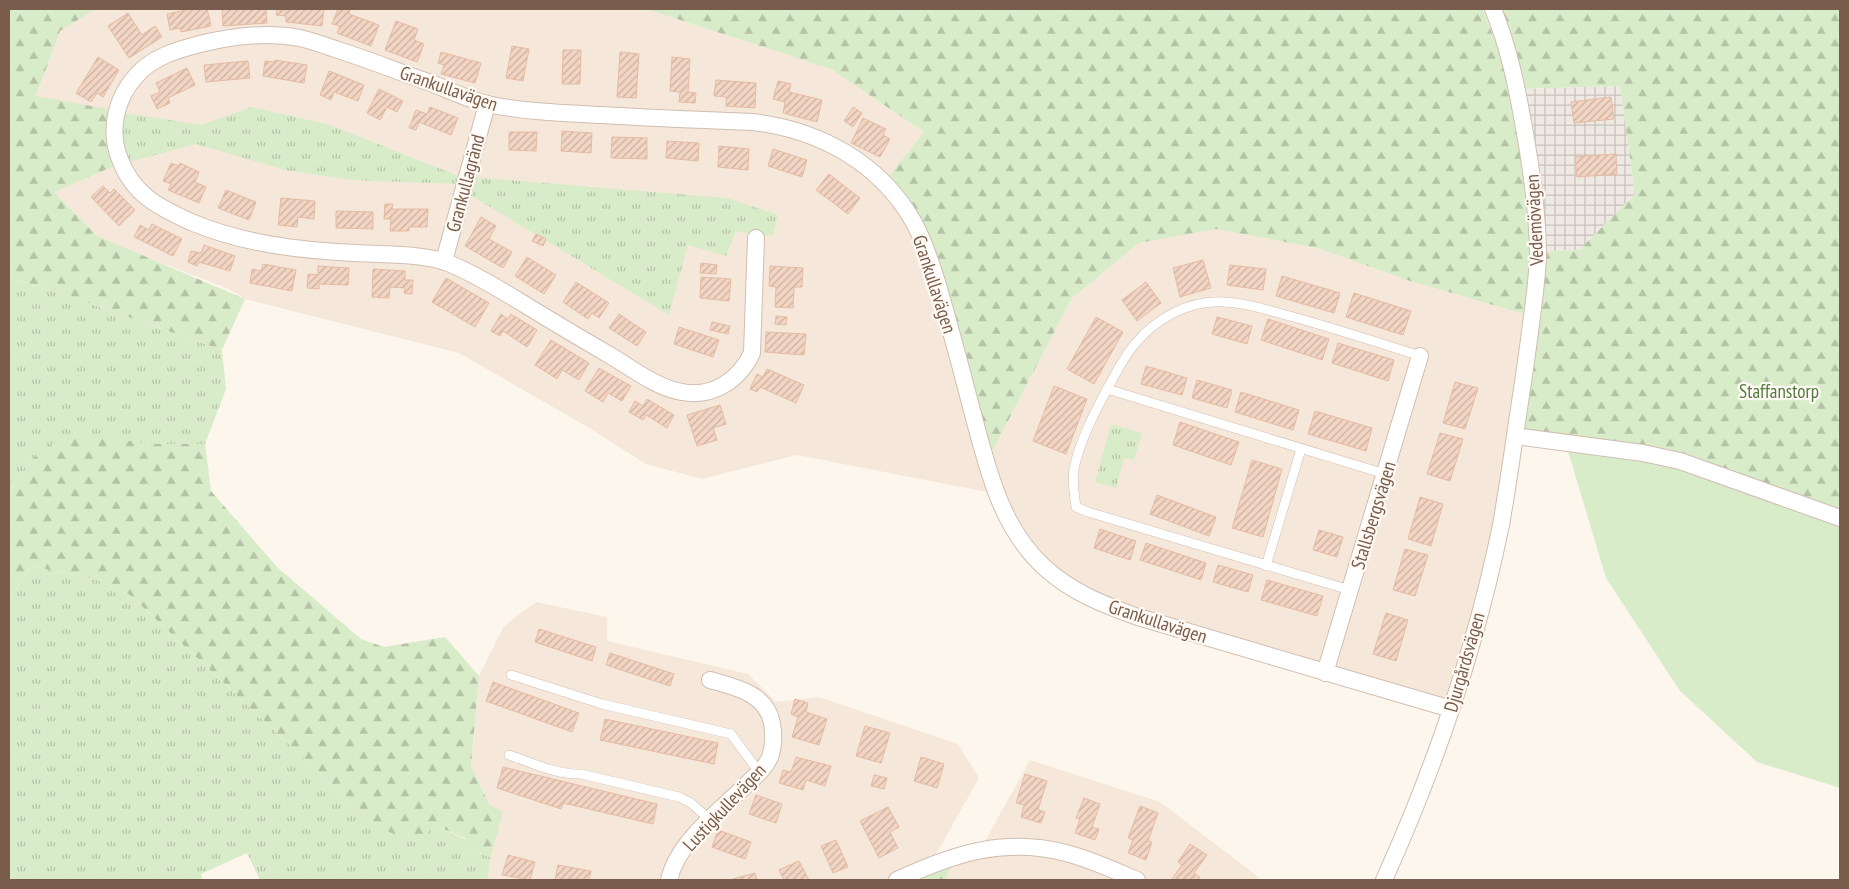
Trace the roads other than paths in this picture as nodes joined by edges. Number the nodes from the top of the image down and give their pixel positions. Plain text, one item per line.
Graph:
1 (1493, 9) edge
2 (487, 104) junction
3 (756, 238) dead end
4 (444, 261) junction
5 (1420, 356) joint
6 (1107, 389) junction
7 (1515, 436) junction
8 (1302, 449) junction
9 (1386, 474) junction
10 (1840, 518) edge
11 (1266, 566) junction
12 (1350, 590) junction
13 (1326, 673) junction
14 (511, 674) dead end
15 (710, 680) dead end
16 (1451, 709) junction
17 (509, 755) dead end
18 (759, 772) junction
19 (710, 820) junction
20 (669, 880) edge
21 (897, 880) edge
22 (1137, 880) edge
23 (1384, 880) edge

1 - 7 street, Vedemövägen
2 - 4 street, Grankullagränd
2 - 4 street, Grankullavägen
2 - 13 street, Grankullavägen
3 - 4 street, Grankullavägen
5 - 6 lane
5 - 9 street, Stallsbergsvägen
6 - 8 lane
6 - 11 lane
7 - 10 street
7 - 16 street, Djurgårdsvägen
8 - 9 lane
8 - 11 lane
9 - 12 street, Stallsbergsvägen
11 - 12 lane
12 - 13 street, Stallsbergsvägen
13 - 16 street, Grankullavägen
14 - 18 lane
15 - 18 street, Lustigkullevägen
16 - 23 street, Djurgårdsvägen
17 - 19 lane
18 - 19 street, Lustigkullevägen
19 - 20 street, Lustigkullevägen
21 - 22 street

